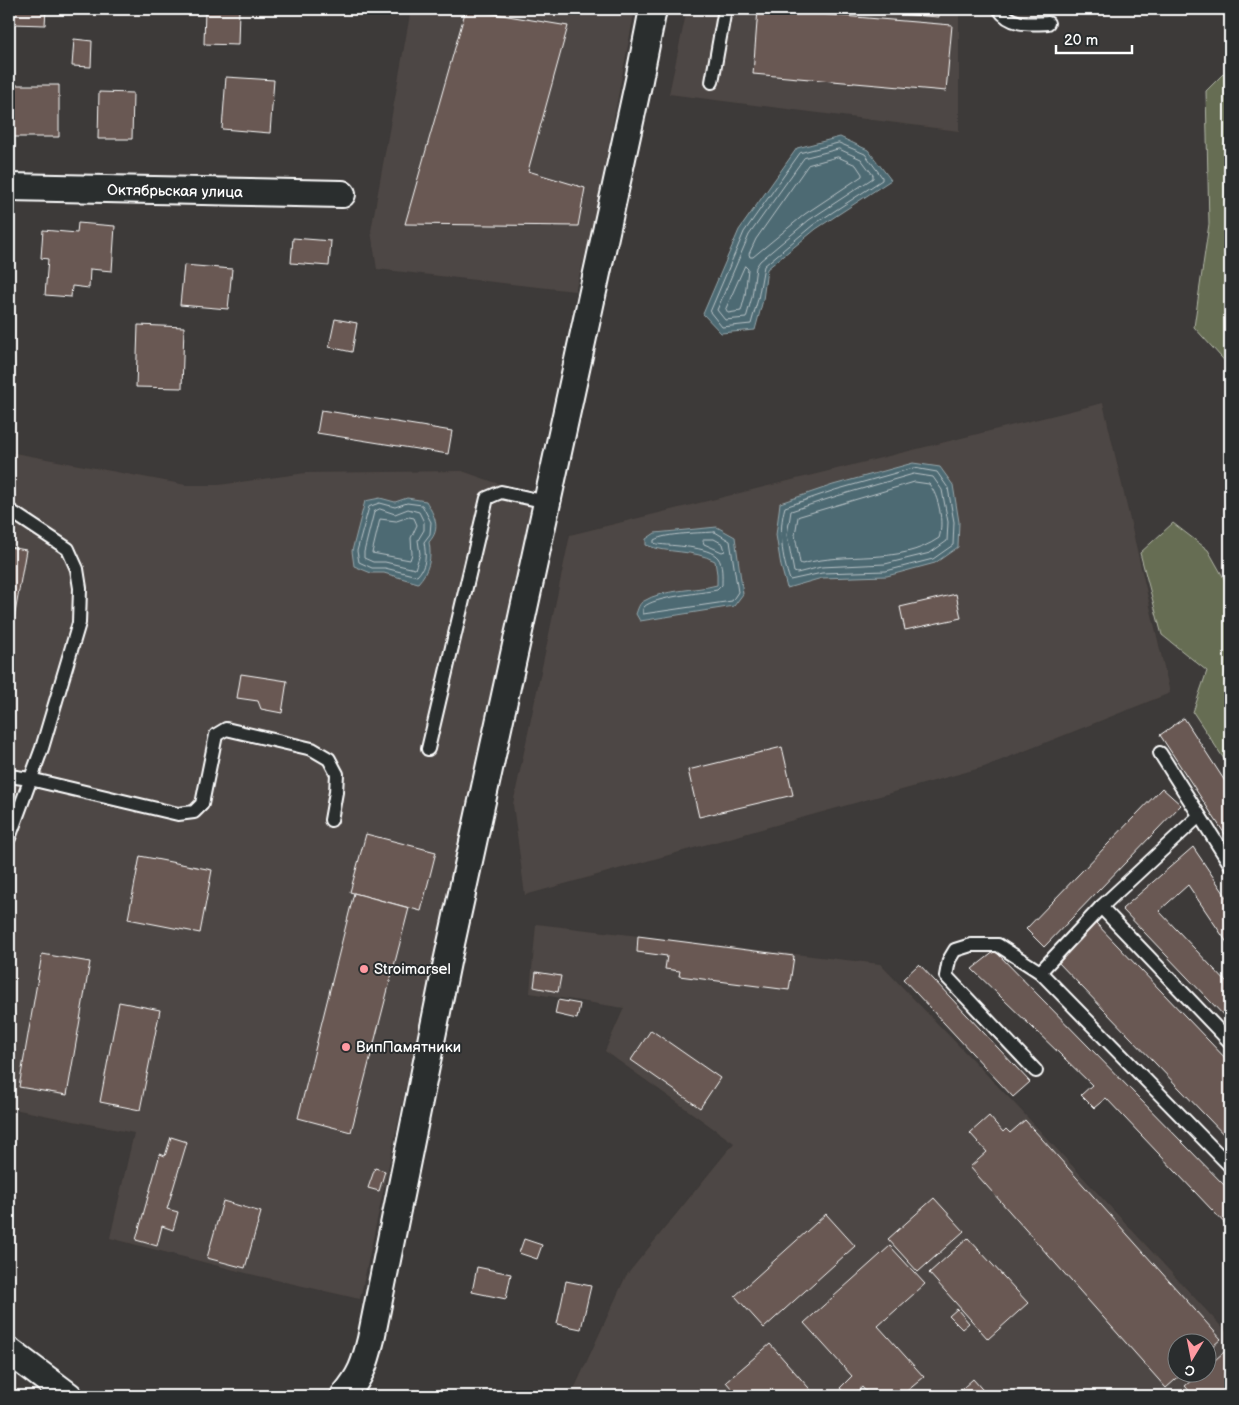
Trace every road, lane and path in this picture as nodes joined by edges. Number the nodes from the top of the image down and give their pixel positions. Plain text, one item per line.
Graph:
1 (653, 9) edge
2 (725, 9) edge
3 (999, 9) edge
4 (1048, 23) dead end
5 (712, 82) dead end
6 (9, 187) edge
7 (342, 194) dead end
8 (547, 502) junction
9 (9, 510) edge
10 (428, 749) dead end
11 (1160, 753) dead end
12 (9, 776) edge
13 (30, 779) junction
14 (1199, 816) junction
15 (331, 820) dead end
16 (9, 838) edge
17 (1230, 864) edge
18 (1101, 906) junction
19 (1040, 972) junction
20 (1230, 1042) edge
21 (1036, 1071) dead end
22 (1230, 1166) edge
23 (9, 1351) edge
24 (69, 1396) edge
25 (344, 1396) edge

1 - 8 street
2 - 5 lane
3 - 4 lane
6 - 7 street, Октябрьская улица
8 - 10 lane
8 - 25 street
9 - 13 lane
11 - 14 lane
12 - 13 lane
13 - 15 lane
13 - 16 lane
14 - 17 lane
14 - 18 lane
18 - 19 lane
18 - 20 lane
19 - 21 lane
19 - 22 lane
23 - 24 street

